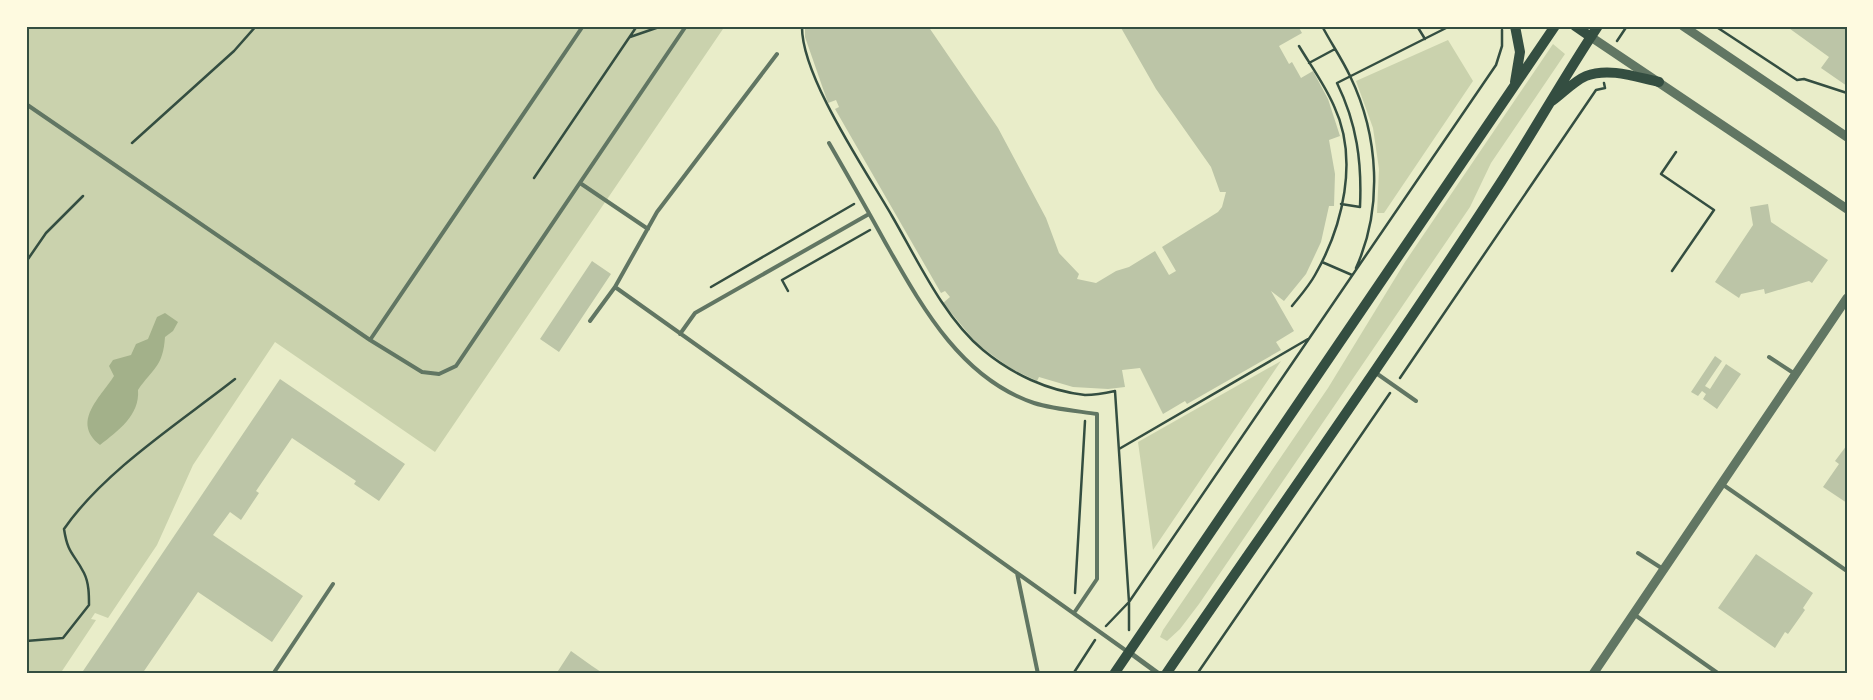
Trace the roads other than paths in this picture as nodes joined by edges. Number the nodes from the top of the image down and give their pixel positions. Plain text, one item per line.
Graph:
1 (583, 26) edge
2 (686, 26) edge
3 (1515, 26) edge
4 (1556, 26) edge
5 (1575, 26) edge
6 (1598, 26) edge
7 (1683, 26) edge
8 (1591, 37) junction
9 (777, 54) dead end
10 (1659, 82) junction
11 (1514, 85) junction
12 (26, 104) edge
13 (1547, 105) junction
14 (1847, 137) edge
15 (829, 143) dead end
16 (580, 183) junction
17 (1847, 210) edge
18 (869, 214) junction
19 (648, 229) junction
20 (615, 287) junction
21 (1847, 298) edge
22 (590, 321) dead end
23 (680, 334) junction
24 (370, 340) junction
25 (1770, 357) dead end
26 (1374, 372) junction
27 (1795, 374) junction
28 (1416, 401) dead end
29 (1722, 484) junction
30 (1638, 552) dead end
31 (1664, 569) junction
32 (1847, 571) edge
33 (1018, 573) junction
34 (333, 584) dead end
35 (1074, 614) junction
36 (1634, 614) junction
37 (1128, 652) junction
38 (273, 674) edge
39 (1038, 674) edge
40 (1114, 674) edge
41 (1159, 674) edge
42 (1166, 674) edge
43 (1593, 674) edge
44 (1719, 674) edge

1 - 24 lane
2 - 16 lane
3 - 11 main road
4 - 11 main road
5 - 8 main road
6 - 8 main road
7 - 14 street
8 - 10 street
8 - 13 main road
9 - 19 lane
10 - 13 main road
10 - 17 street
11 - 37 main road
12 - 24 lane
13 - 26 main road
15 - 18 lane
16 - 19 lane
16 - 24 lane
18 - 23 lane
18 - 35 lane
19 - 20 lane
20 - 22 lane
20 - 23 lane
21 - 27 street
23 - 33 lane
25 - 27 lane
26 - 28 lane
26 - 42 main road
27 - 29 street
29 - 31 street
29 - 32 lane
30 - 31 lane
31 - 36 street
33 - 35 lane
33 - 39 lane
34 - 38 lane
35 - 37 lane
36 - 43 street
36 - 44 lane
37 - 40 main road
37 - 41 street

